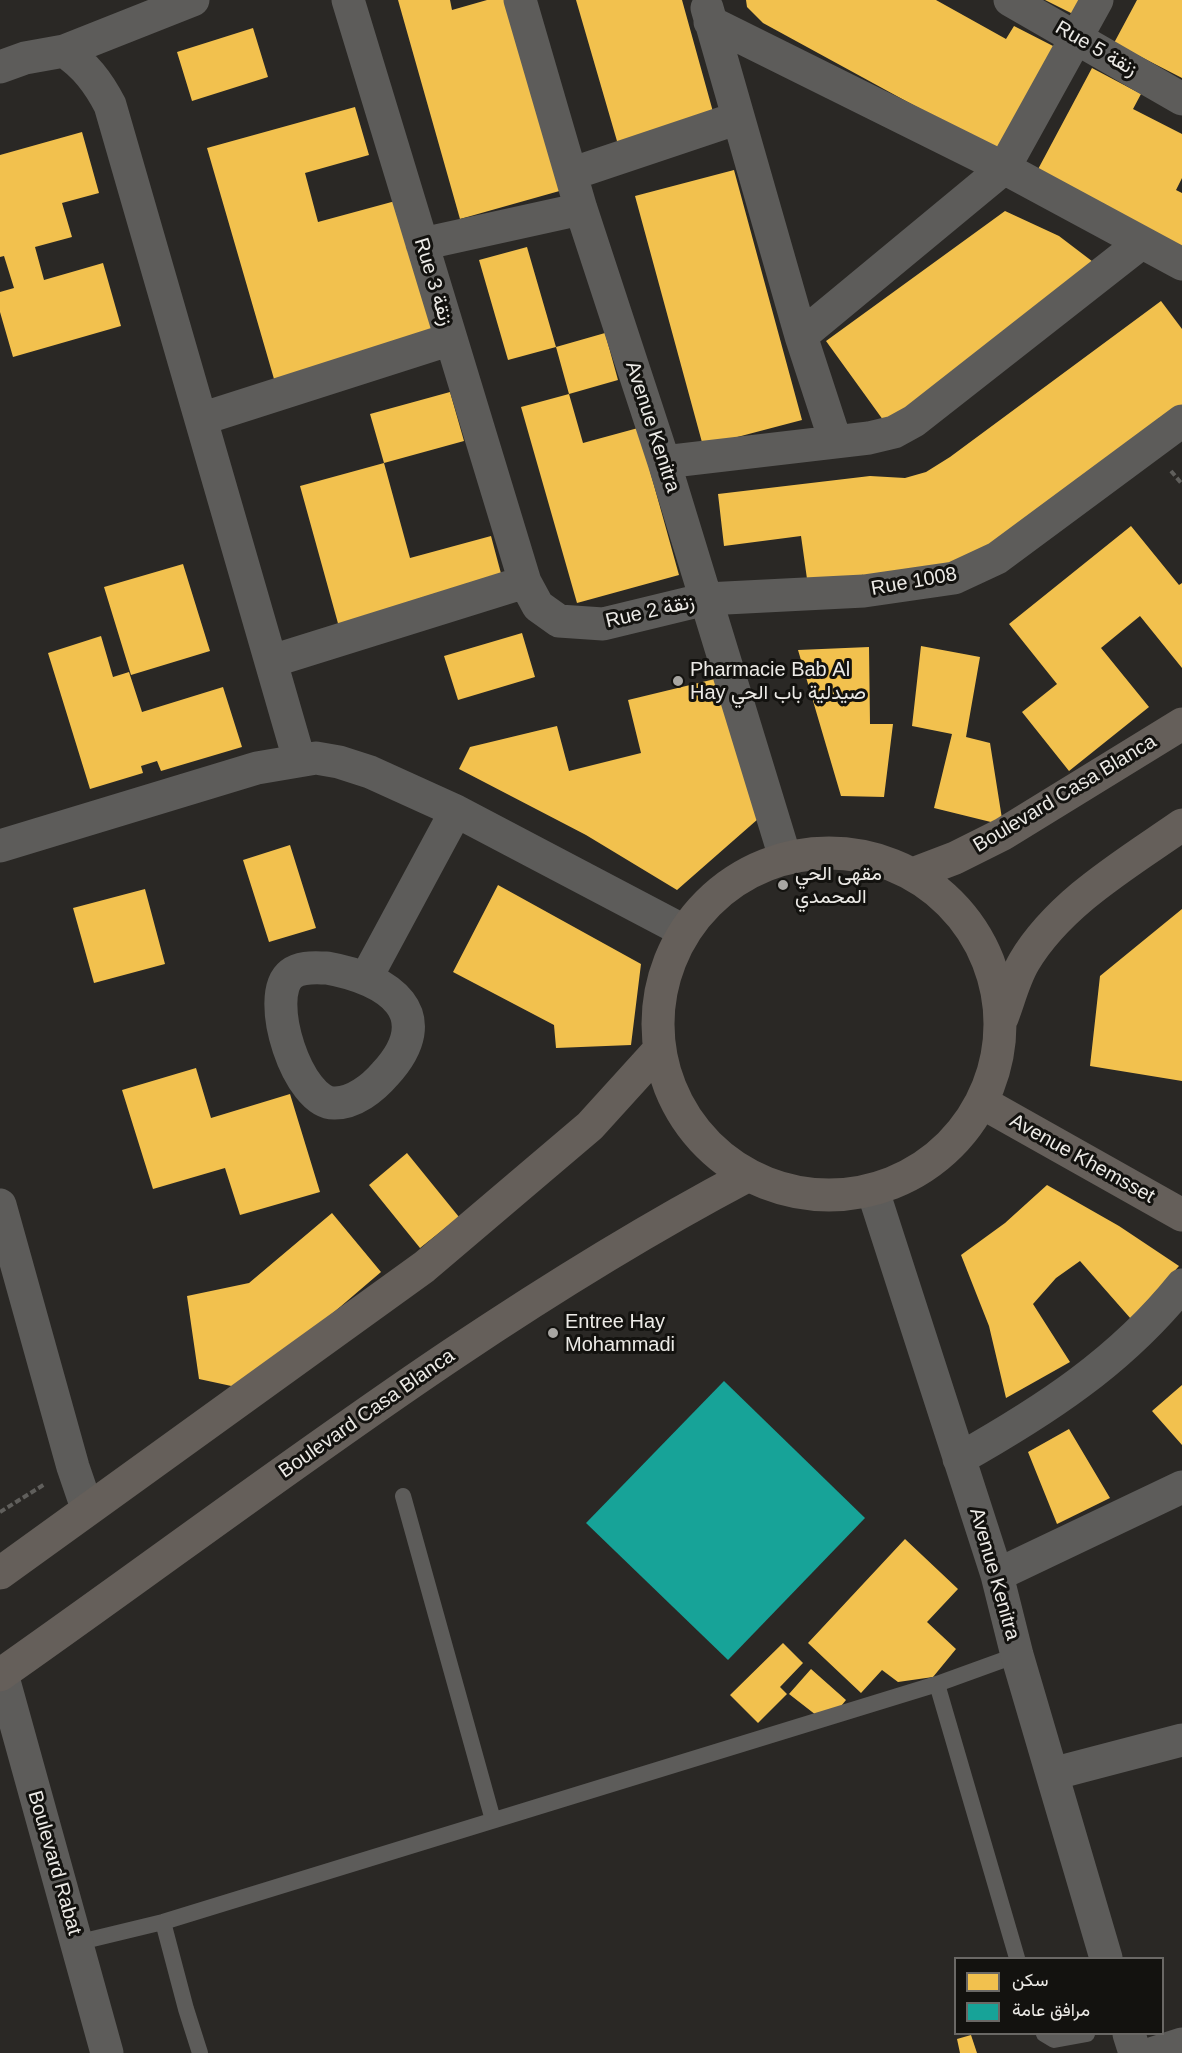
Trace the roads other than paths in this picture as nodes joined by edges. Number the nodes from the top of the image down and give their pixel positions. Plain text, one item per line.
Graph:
1 (193, 0) edge
2 (348, 0) edge
3 (520, 0) edge
4 (1010, 0) edge
5 (1097, 0) edge
6 (708, 11) edge
7 (1076, 37) junction
8 (64, 51) junction
9 (0, 66) edge
10 (1182, 99) edge
11 (738, 118) junction
12 (1004, 168) junction
13 (571, 174) junction
14 (581, 208) junction
15 (1141, 243) junction
16 (422, 244) junction
17 (1182, 264) edge
18 (801, 336) junction
19 (451, 339) junction
20 (201, 419) junction
21 (1182, 421) edge
22 (835, 440) junction
23 (664, 462) junction
24 (522, 573) junction
25 (706, 599) junction
26 (272, 661) junction
27 (1182, 724) edge
28 (299, 759) junction
29 (456, 811) junction
30 (1182, 825) edge
31 (0, 846) edge
32 (784, 854) junction
33 (913, 874) junction
34 (684, 931) junction
35 (366, 978) junction
36 (1002, 1018) junction
37 (659, 1050) junction
38 (983, 1103) junction
39 (747, 1176) junction
40 (873, 1191) junction
41 (0, 1205) edge
42 (1182, 1215) edge
43 (1182, 1285) edge
44 (959, 1460) junction
45 (403, 1496) dead end
46 (1180, 1496) edge
47 (87, 1508) junction
48 (0, 1573) edge
49 (997, 1575) junction
50 (1017, 1654) junction
51 (1, 1674) edge
52 (937, 1684) junction
53 (1182, 1740) edge
54 (1052, 1774) junction
55 (493, 1820) junction
56 (164, 1922) junction
57 (76, 1943) junction
58 (1016, 1957) edge
59 (1105, 1957) edge
60 (1046, 2035) edge
61 (1082, 2035) edge
62 (1129, 2035) edge
63 (1182, 2044) edge
64 (107, 2053) edge
65 (200, 2053) edge
66 (1135, 2053) edge
67 (1154, 2053) edge

1 - 8 street
2 - 16 street, Rue 3 زنقة
3 - 13 street, Avenue Kenitra
4 - 7 street, Rue 5 زنقة
5 - 7 street
6 - 11 street
6 - 12 street
7 - 10 street, Rue 5 زنقة
7 - 12 street
8 - 9 street
8 - 20 street
11 - 13 street
11 - 18 street
12 - 15 street
12 - 18 street
13 - 14 street, Avenue Kenitra
14 - 16 street
14 - 23 street, Avenue Kenitra
15 - 17 street
15 - 22 street
16 - 19 street, Rue 3 زنقة
18 - 22 street
19 - 20 street
19 - 24 street, Rue 3 زنقة
20 - 26 street
21 - 25 street, Rue 1008
22 - 23 street
23 - 25 street, Avenue Kenitra
24 - 25 street, Rue 2 زنقة
24 - 26 street
25 - 32 street, Avenue Kenitra
26 - 28 street
27 - 33 main road, Boulevard Casa Blanca
28 - 29 street
28 - 31 street
29 - 34 street
29 - 35 street
30 - 36 main road
32 - 33 main road
32 - 34 main road
33 - 36 main road
34 - 37 main road
35 - 35 street
36 - 38 main road
37 - 39 main road
37 - 47 main road
38 - 40 main road
38 - 42 main road, Avenue Khemsset
39 - 40 main road
39 - 51 main road, Boulevard Casa Blanca
40 - 44 street, Avenue Kenitra
41 - 47 street
43 - 44 street
44 - 49 street, Avenue Kenitra
45 - 55 lane
46 - 49 street
47 - 48 main road
49 - 50 street, Avenue Kenitra
50 - 52 lane
50 - 54 street, Avenue Kenitra
51 - 57 street, Boulevard Rabat
52 - 55 lane
52 - 58 lane
53 - 54 street
54 - 59 street, Avenue Kenitra
55 - 56 lane
56 - 57 lane
56 - 65 lane
57 - 64 street, Boulevard Rabat
60 - 61 lane
62 - 66 street
63 - 67 street

